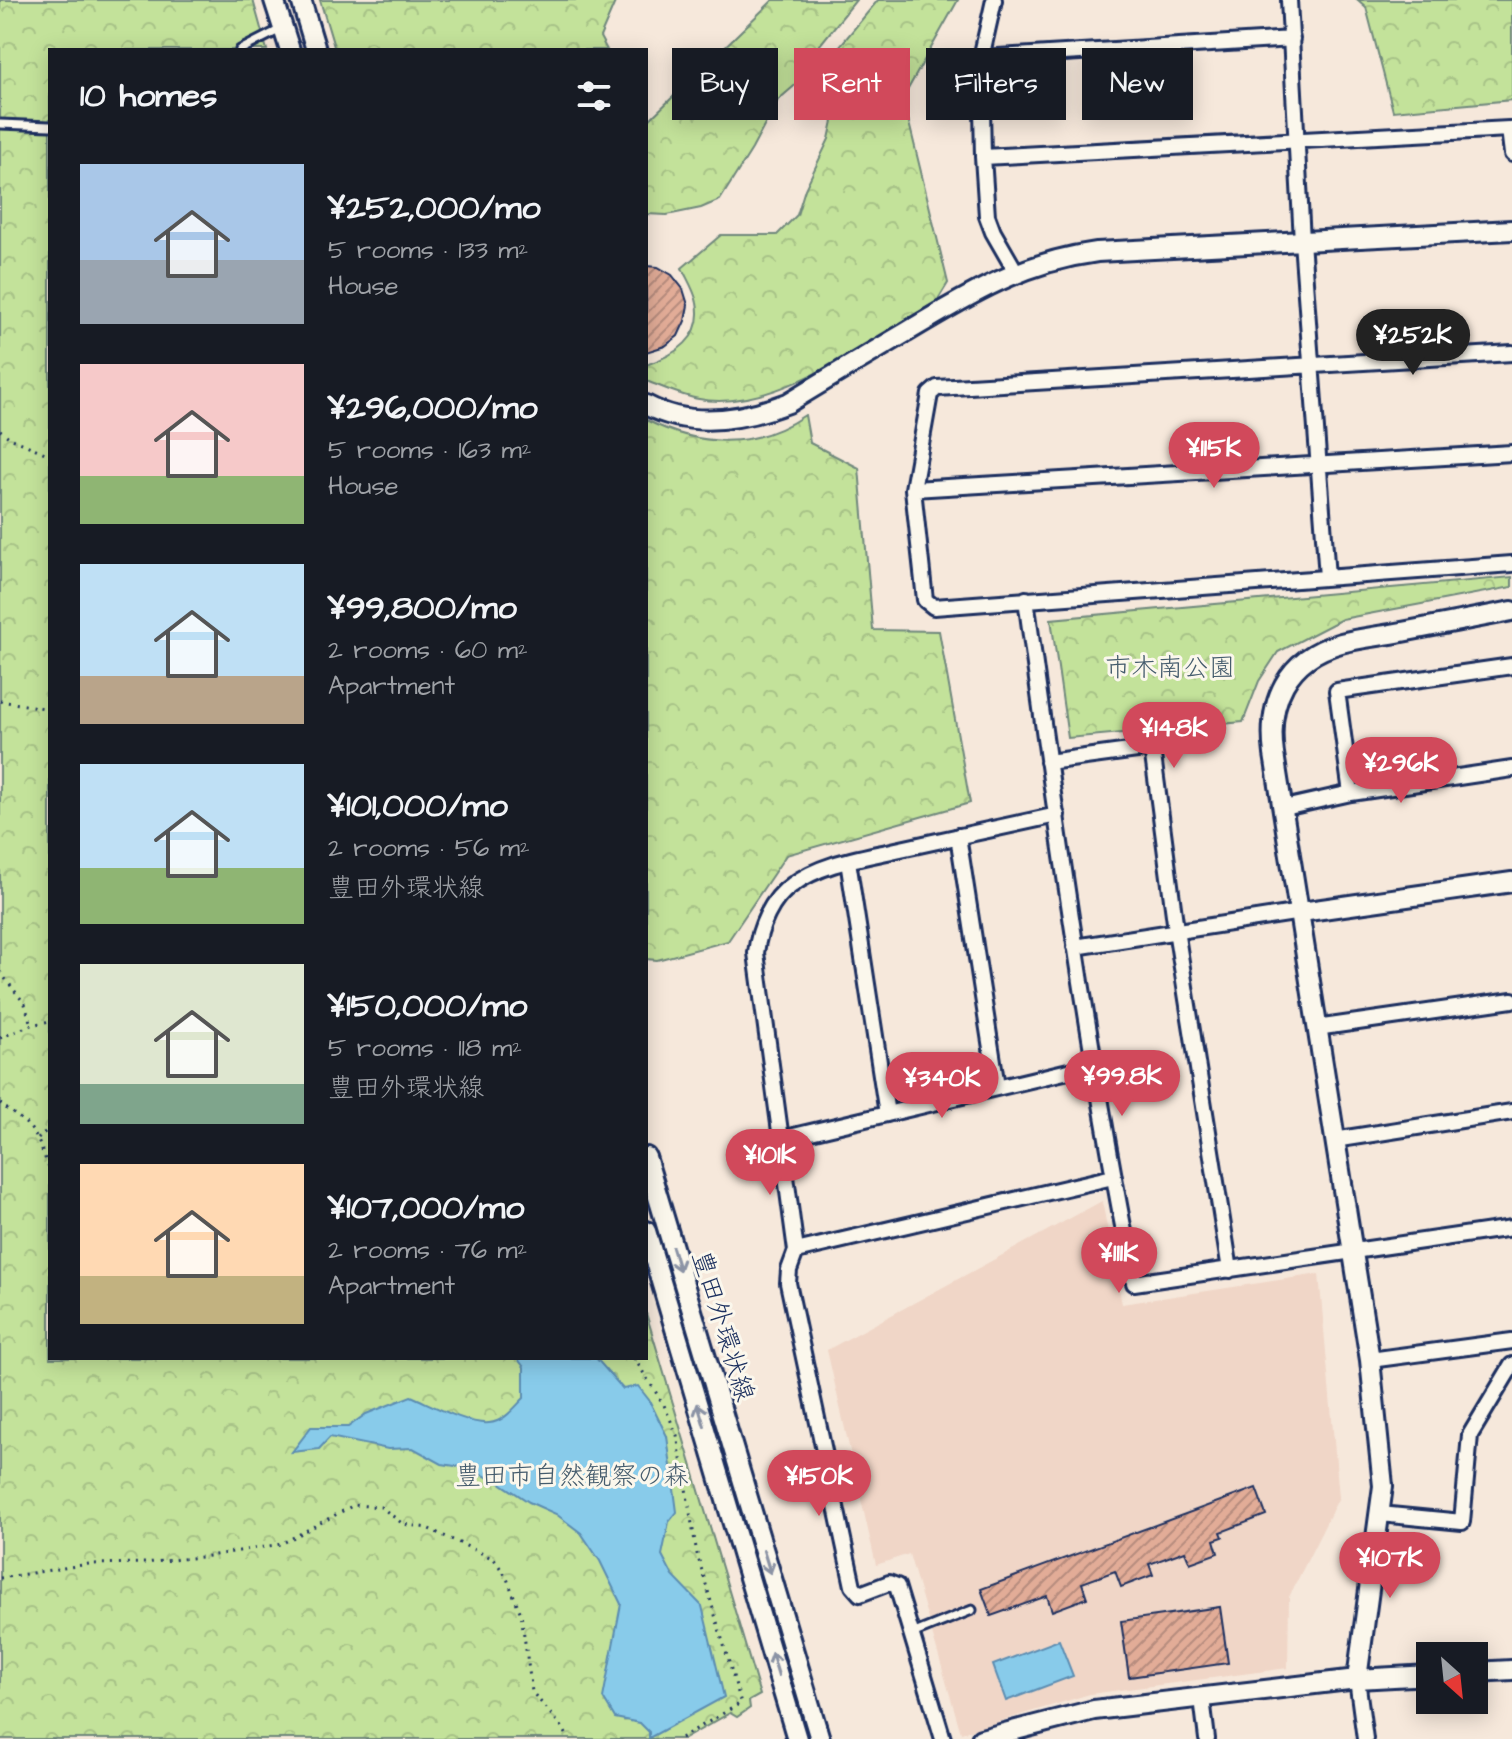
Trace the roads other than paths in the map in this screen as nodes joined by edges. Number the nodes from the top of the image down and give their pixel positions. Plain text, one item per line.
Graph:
1 (274, 0) edge
2 (301, 0) edge
3 (994, 0) edge
4 (1289, 0) edge
5 (283, 28) junction
6 (1292, 39) junction
7 (244, 48) edge
8 (289, 48) edge
9 (315, 48) edge
10 (983, 48) edge
11 (1066, 53) edge
12 (982, 120) edge
13 (0, 124) edge
14 (48, 126) edge
15 (1298, 140) junction
16 (1512, 154) edge
17 (983, 157) junction
18 (1512, 230) edge
19 (1302, 241) junction
20 (1016, 272) junction
21 (1512, 353) edge
22 (1312, 364) junction
23 (648, 406) edge
24 (1512, 453) edge
25 (1319, 465) junction
26 (913, 489) junction
27 (1512, 564) edge
28 (1327, 577) junction
29 (1026, 599) junction
30 (1512, 611) edge
31 (1512, 666) edge
32 (1048, 762) junction
33 (1512, 769) edge
34 (1351, 793) junction
35 (1284, 808) junction
36 (1057, 815) junction
37 (958, 836) junction
38 (848, 861) junction
39 (1512, 882) edge
40 (1301, 912) junction
41 (1176, 930) junction
42 (1075, 947) junction
43 (1512, 1000) edge
44 (1316, 1028) junction
45 (1094, 1065) junction
46 (997, 1087) junction
47 (1512, 1112) edge
48 (887, 1114) junction
49 (781, 1139) junction
50 (1334, 1140) junction
51 (648, 1164) edge
52 (1113, 1177) junction
53 (1512, 1228) edge
54 (648, 1238) edge
55 (1352, 1249) junction
56 (796, 1251) junction
57 (1230, 1270) junction
58 (1512, 1341) edge
59 (1370, 1360) junction
60 (1512, 1365) edge
61 (1380, 1514) junction
62 (972, 1610) dead end
63 (912, 1634) junction
64 (1512, 1670) edge
65 (1488, 1671) edge
66 (1416, 1676) edge
67 (1357, 1679) junction
68 (1202, 1698) junction
69 (797, 1739) edge
70 (820, 1739) edge
71 (943, 1739) edge
72 (981, 1739) edge
73 (1207, 1739) edge
74 (1365, 1739) edge

1 - 5 street
2 - 9 street
3 - 10 street
4 - 6 street
5 - 7 lane
5 - 8 street
6 - 11 street
6 - 15 street
12 - 17 street
13 - 14 lane
15 - 16 street
15 - 17 street
15 - 19 street
17 - 20 street
18 - 19 street
19 - 20 street
19 - 22 street
20 - 23 street
21 - 22 street
22 - 25 street
22 - 26 street
24 - 25 street
25 - 26 street
25 - 28 street
26 - 29 street
27 - 28 street
28 - 29 street
29 - 32 street
30 - 35 street
31 - 34 street
32 - 36 street
32 - 41 street
33 - 34 street
34 - 35 street
35 - 40 street
36 - 37 street
36 - 42 street
37 - 38 street
37 - 46 street
38 - 48 street
38 - 49 street
39 - 40 street
40 - 41 street
40 - 44 street
41 - 42 street
41 - 57 street
42 - 45 street
43 - 44 street
44 - 50 street
45 - 46 street
45 - 52 street
46 - 48 street
47 - 50 street
48 - 49 street
49 - 56 street
50 - 55 street
51 -> 70 street, 豊田外環状線
52 - 56 street
52 - 57 street
53 - 55 street
69 -> 54 street, 豊田外環状線
55 - 57 street
55 - 59 street
56 - 63 street
58 - 59 street
59 - 61 street
60 - 61 street
61 - 67 street
62 - 63 lane
63 - 71 street
64 - 65 street
66 - 67 street
67 - 68 street
67 - 74 street
68 - 72 street
68 - 73 street

